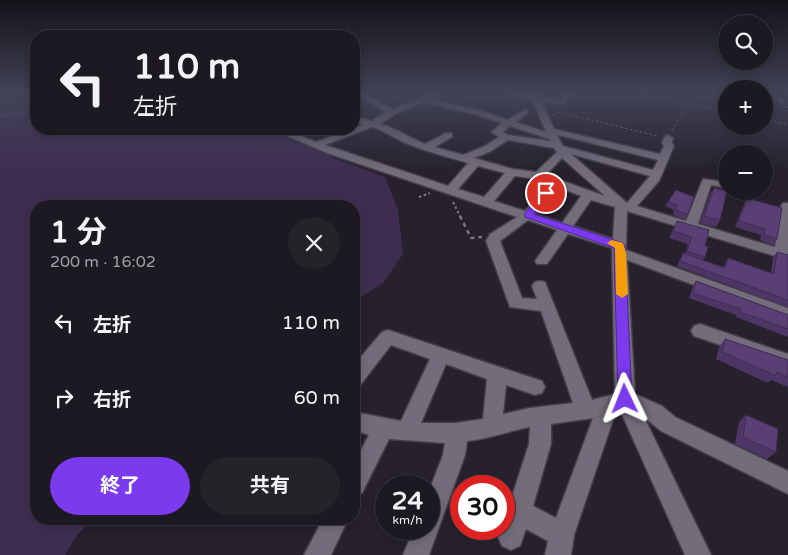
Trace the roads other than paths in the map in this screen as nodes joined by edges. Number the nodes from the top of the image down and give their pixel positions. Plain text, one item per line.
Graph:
1 (379, 120) edge
2 (502, 120) edge
3 (512, 120) edge
4 (545, 120) edge
5 (360, 121) edge
6 (509, 122) junction
7 (373, 124) junction
8 (360, 128) edge
9 (596, 129) dead end
10 (291, 135) edge
11 (339, 135) edge
12 (448, 135) dead end
13 (506, 137) junction
14 (587, 138) junction
15 (631, 138) dead end
16 (668, 138) road end
17 (556, 143) junction
18 (316, 145) junction
19 (426, 148) junction
20 (624, 148) junction
21 (663, 158) junction
22 (470, 160) junction
23 (512, 172) junction
24 (656, 174) junction
25 (539, 176) junction
26 (555, 182) junction
27 (718, 183) edge
28 (452, 189) junction
29 (588, 195) junction
30 (487, 201) junction
31 (626, 206) junction
32 (787, 206) edge
33 (528, 215) junction
34 (691, 226) junction
35 (566, 227) junction
36 (620, 249) junction
37 (785, 255) edge
38 (542, 261) dead end
39 (540, 286) dead end
40 (547, 306) junction
41 (788, 314) edge
42 (700, 331) dead end
43 (441, 354) junction
44 (788, 361) edge
45 (360, 371) edge
46 (497, 374) junction
47 (535, 387) dead end
48 (606, 405) junction
49 (541, 418) junction
50 (360, 423) edge
51 (492, 428) junction
52 (382, 430) junction
53 (407, 430) junction
54 (457, 433) junction
55 (360, 473) edge
56 (788, 483) edge
57 (440, 493) edge
58 (519, 512) junction
59 (515, 524) edge
60 (333, 525) edge
61 (422, 540) edge
62 (560, 545) edge
63 (317, 555) edge
64 (416, 555) edge
65 (698, 555) edge

1 - 7 street
2 - 6 street
3 - 6 street
4 - 17 street
5 - 7 street
6 - 13 street
6 - 17 street
7 - 8 street
7 - 19 street
9 - 14 street
10 - 18 street
11 - 18 street
12 - 19 street
13 - 17 street
13 - 22 street
14 - 17 street
14 - 20 street
15 - 20 street
16 - 21 street
17 - 24 street
17 - 25 street
17 - 31 street
18 - 28 street
19 - 22 street
20 - 21 street
21 - 24 street
22 - 23 street
22 - 28 street
23 - 25 street
23 - 30 street
24 - 31 street
25 - 26 street
26 - 29 street
26 - 33 street
27 - 34 street
28 - 30 street
29 - 31 street
29 - 35 street
30 - 33 street
31 - 34 street
31 - 36 street
32 - 37 street
33 - 35 street
33 - 40 street
34 - 37 street
35 - 36 street
35 - 38 street
36 - 41 street
36 - 48 street
39 - 40 street
40 - 48 street
42 - 44 street
43 - 45 street
43 - 46 street
43 - 53 street
46 - 47 street
46 - 51 street
48 - 49 street
48 - 56 street
48 - 62 street
48 - 65 street
49 - 51 street
49 - 58 street
50 - 52 street
51 - 54 street
52 - 53 street
52 - 55 street
53 - 54 street
54 - 57 street
58 - 59 street
58 - 62 street
60 - 63 street
61 - 64 street

